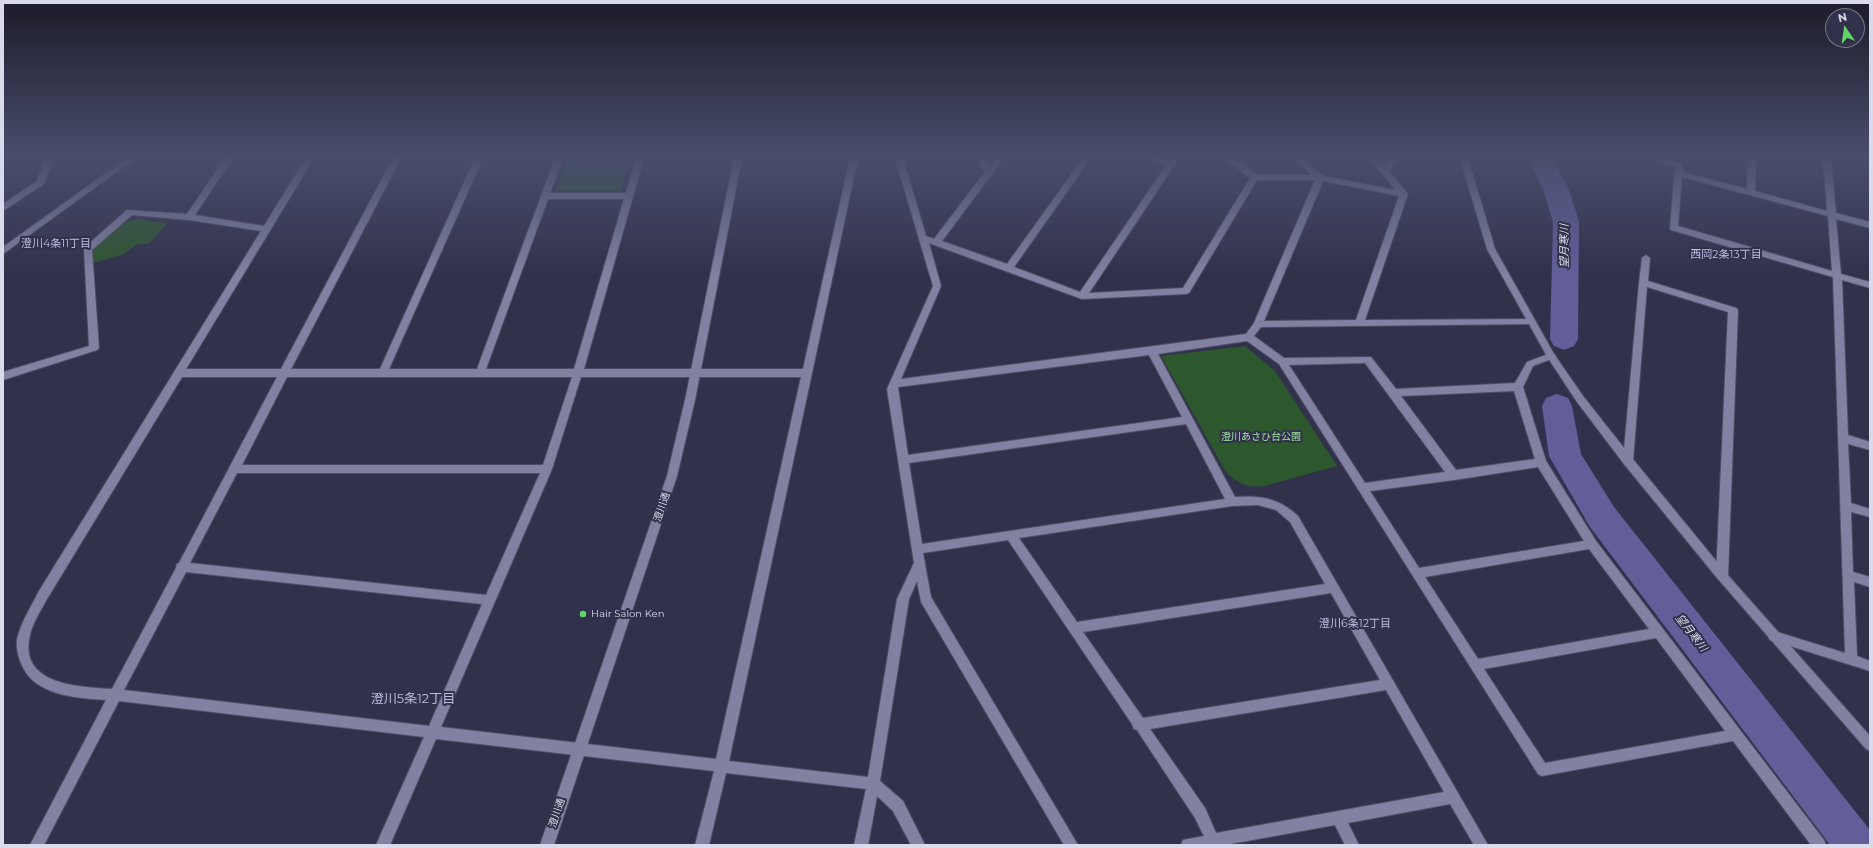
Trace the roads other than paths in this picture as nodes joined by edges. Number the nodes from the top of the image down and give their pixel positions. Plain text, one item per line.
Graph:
1 (18, 198) edge
2 (77, 198) edge
3 (203, 198) edge
4 (285, 198) edge
5 (377, 198) edge
6 (461, 198) edge
7 (544, 198) edge
8 (629, 198) edge
9 (730, 198) edge
10 (845, 198) edge
11 (911, 198) edge
12 (970, 198) edge
13 (1059, 198) edge
14 (1148, 198) edge
15 (1242, 198) edge
16 (1312, 198) edge
17 (1403, 198) edge
18 (1476, 198) edge
19 (1676, 198) edge
20 (1768, 198) edge
21 (1830, 198) edge
22 (3, 208) edge
23 (1831, 214) junction
24 (189, 218) junction
25 (1870, 224) edge
26 (266, 229) junction
27 (923, 238) junction
28 (936, 243) junction
29 (3, 251) edge
30 (1646, 258) dead end
31 (1009, 268) junction
32 (1837, 275) junction
33 (1643, 283) junction
34 (1870, 284) edge
35 (1082, 296) junction
36 (1531, 322) junction
37 (1258, 324) junction
38 (1359, 324) junction
39 (1249, 337) junction
40 (1152, 351) junction
41 (1551, 356) junction
42 (1282, 362) junction
43 (284, 372) junction
44 (578, 372) junction
45 (180, 373) junction
46 (383, 373) junction
47 (480, 373) junction
48 (807, 373) junction
49 (696, 374) junction
50 (3, 376) edge
51 (893, 384) junction
52 (1518, 387) junction
53 (1394, 393) junction
54 (1188, 420) junction
55 (1843, 438) junction
56 (1870, 446) edge
57 (903, 460) junction
58 (1628, 461) junction
59 (1541, 462) junction
60 (234, 469) junction
61 (546, 469) junction
62 (1454, 476) junction
63 (1363, 488) junction
64 (1232, 502) junction
65 (1846, 506) junction
66 (1870, 514) edge
67 (1011, 535) junction
68 (1592, 544) junction
69 (917, 548) junction
70 (920, 564) junction
71 (182, 567) junction
72 (1417, 573) junction
73 (1848, 575) junction
74 (1722, 576) junction
75 (1870, 582) edge
76 (1333, 588) junction
77 (489, 600) junction
78 (1073, 628) junction
79 (1659, 632) junction
80 (1774, 636) junction
81 (1851, 659) junction
82 (1476, 665) junction
83 (1870, 666) edge
84 (1388, 684) junction
85 (115, 695) junction
86 (1138, 725) junction
87 (433, 733) junction
88 (1736, 735) junction
89 (1870, 745) edge
90 (579, 750) junction
91 (721, 767) junction
92 (873, 784) junction
93 (1454, 797) junction
94 (1339, 818) junction
95 (1213, 841) junction
96 (37, 845) edge
97 (383, 845) edge
98 (547, 845) edge
99 (702, 845) edge
100 (861, 845) edge
101 (918, 845) edge
102 (1071, 845) edge
103 (1188, 845) edge
104 (1352, 845) edge
105 (1481, 845) edge
106 (1819, 845) edge

1 - 22 street
2 - 29 street
3 - 24 street
4 - 26 street
5 - 43 street
6 - 46 street
7 - 47 street
8 - 44 street
9 - 49 street, 澄川通
10 - 48 street
11 - 27 street
12 - 28 street
13 - 31 street
14 - 35 street
15 - 35 street
16 - 37 street
17 - 38 street
18 - 36 street
19 - 32 street
20 - 23 street
21 - 23 street
23 - 25 street
23 - 32 street
24 - 26 street
24 - 50 street
26 - 45 street
27 - 28 street
27 - 51 street
28 - 31 street
30 - 33 street
31 - 35 street
32 - 34 street
32 - 55 street
33 - 58 street
33 - 74 street
36 - 38 street
36 - 41 street
37 - 38 street
37 - 39 street
39 - 40 street
39 - 42 street
40 - 51 street
40 - 54 street
41 - 52 street
41 - 58 street
42 - 53 street
42 - 63 street
43 - 45 street
43 - 46 street
43 - 60 street
44 - 47 street
44 - 49 street
44 - 61 street
45 - 85 street
46 - 47 street
48 - 49 street
48 - 91 street
49 - 90 street, 澄川通
51 - 57 street
52 - 53 street
52 - 59 street
53 - 62 street
54 - 57 street
54 - 64 street
55 - 56 street
55 - 65 street
57 - 69 street
58 - 74 street
59 - 62 street
59 - 68 street
60 - 61 street
60 - 71 street
61 - 77 street
62 - 63 street
63 - 72 street
64 - 67 street
64 - 76 street
65 - 66 street
65 - 73 street
67 - 69 street
67 - 78 street
68 - 72 street
68 - 79 street
69 - 70 street
70 - 92 street
70 - 102 street
71 - 77 street
71 - 85 street
72 - 82 street
73 - 75 street
73 - 81 street
74 - 80 street
76 - 78 street
76 - 84 street
77 - 87 street
78 - 86 street
79 - 82 street
79 - 88 street
80 - 81 street
80 - 89 street
81 - 83 street
82 - 88 street
84 - 86 street
84 - 93 street
85 - 87 street
85 - 96 street
86 - 95 street
87 - 90 street
87 - 97 street
88 - 106 street
90 - 91 street
90 - 98 street, 澄川通
91 - 92 street
91 - 99 street
92 - 100 street
92 - 101 street
93 - 94 street
93 - 105 street
94 - 95 street
94 - 104 street
95 - 103 street

